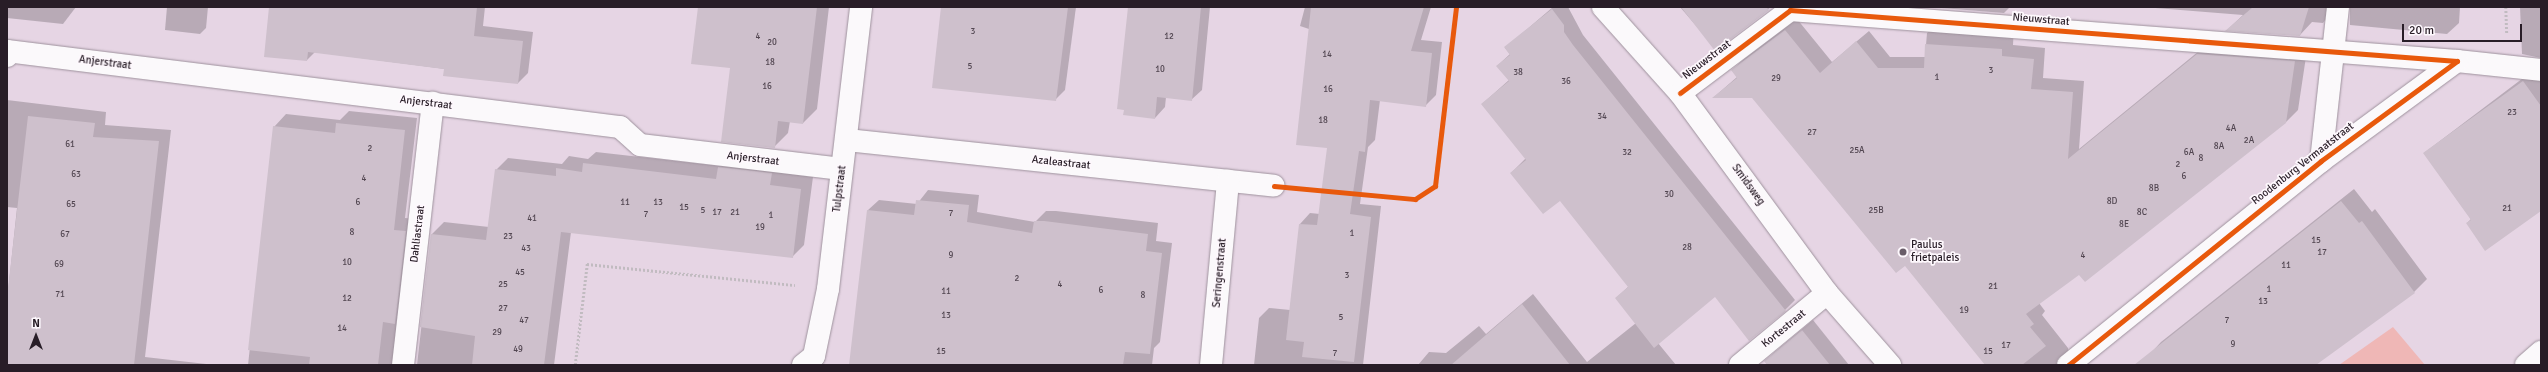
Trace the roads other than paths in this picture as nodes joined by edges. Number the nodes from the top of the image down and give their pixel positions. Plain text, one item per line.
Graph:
1 (861, 7) edge
2 (1603, 7) edge
3 (2338, 7) edge
4 (2332, 54) junction
5 (7, 56) edge
6 (2456, 62) junction
7 (2541, 70) edge
8 (1680, 93) junction
9 (433, 103) junction
10 (847, 140) junction
11 (2322, 161) junction
12 (842, 169) junction
13 (1228, 181) junction
14 (1274, 186) dead end
15 (1827, 293) junction
16 (2541, 352) edge
17 (403, 365) edge
18 (803, 365) edge
19 (1211, 365) edge
20 (1740, 365) edge
21 (1890, 365) edge
22 (2068, 365) edge
23 (2526, 365) edge

1 - 10 street, Tulpstraat
2 - 8 street, Smidsweg
3 - 4 street, Roodenburg Vermaatstraat
4 - 6 street
4 - 8 street, Nieuwstraat
4 - 11 street, Roodenburg Vermaatstraat
5 - 9 street, Anjerstraat
6 - 7 street
6 - 11 street, Roodenburg Vermaatstraat
8 - 15 street, Smidsweg
9 - 12 street, Anjerstraat
9 - 17 street, Dahliastraat
10 - 12 street, Tulpstraat
10 - 13 street, Azaleastraat
11 - 22 street, Roodenburg Vermaatstraat
12 - 18 street, Tulpstraat
13 - 14 street, Azaleastraat
13 - 19 street, Seringenstraat
15 - 20 street, Kortestraat
15 - 21 street, Smidsweg
16 - 23 street

